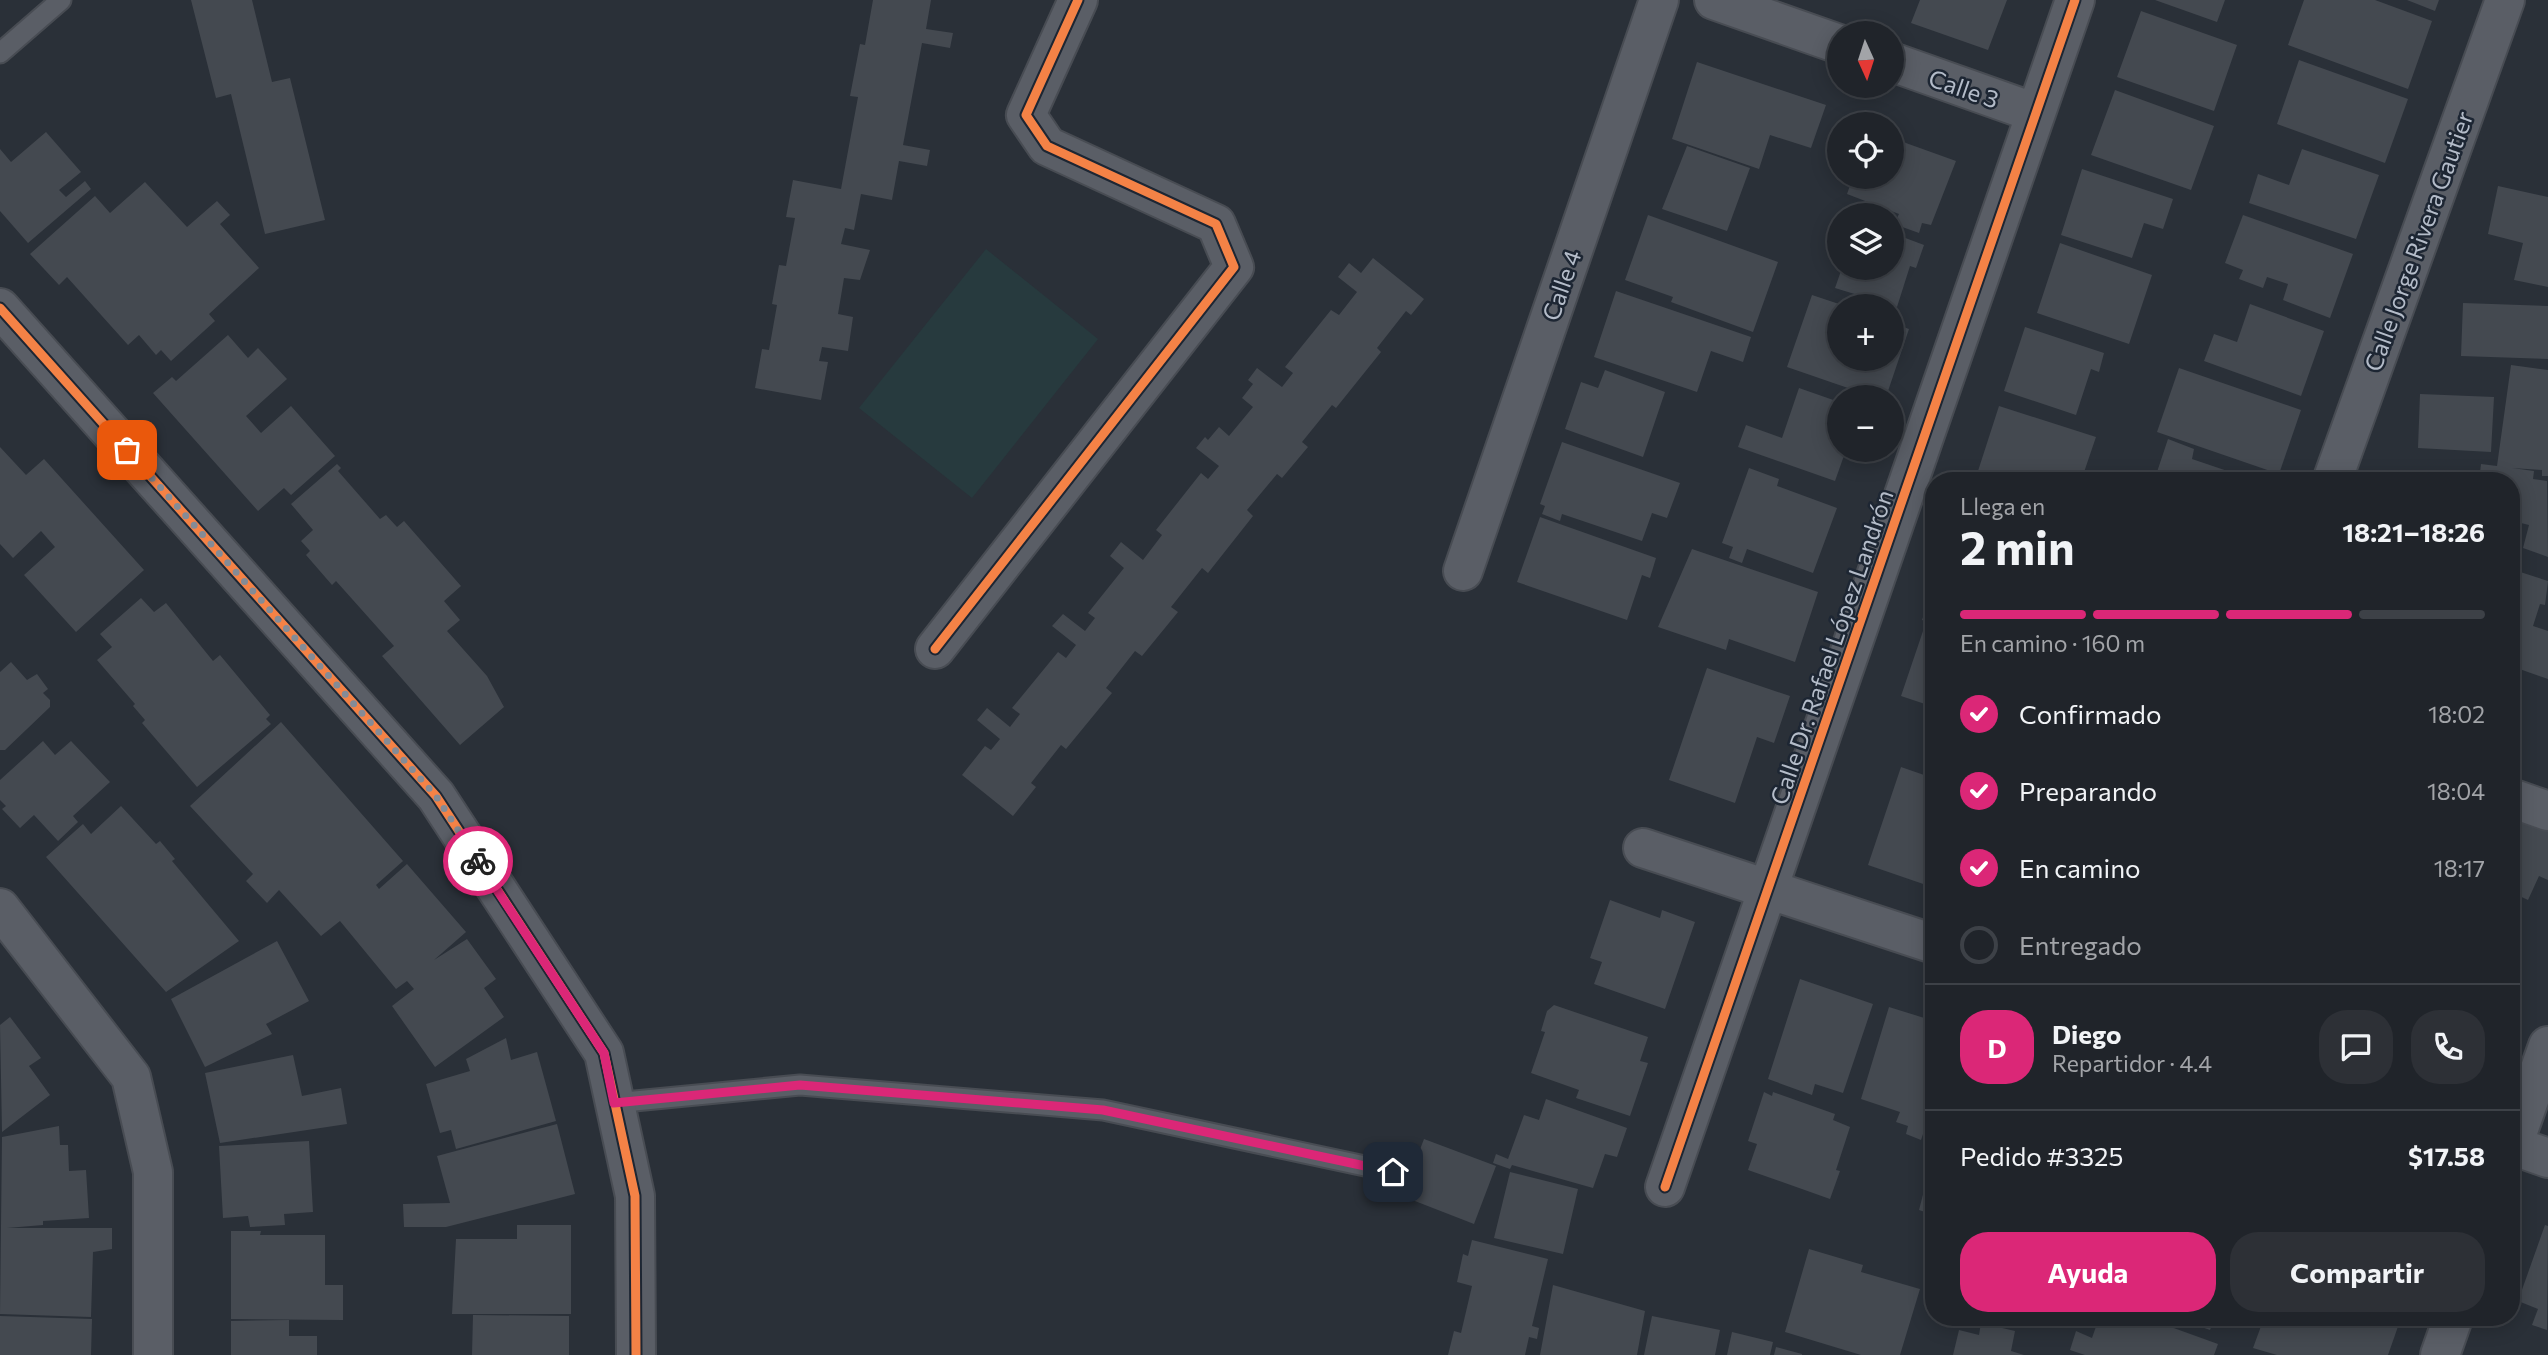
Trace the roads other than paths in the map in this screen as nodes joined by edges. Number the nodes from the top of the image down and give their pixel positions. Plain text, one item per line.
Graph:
1 (61, 0) edge
2 (1078, 0) edge
3 (1659, 0) edge
4 (1714, 0) edge
5 (2075, 0) edge
6 (2505, 0) edge
7 (1827, 40) edge
8 (0, 53) edge
9 (1904, 66) edge
10 (2036, 113) junction
11 (0, 308) edge
12 (2335, 472) edge
13 (1463, 571) dead end
14 (935, 649) dead end
15 (2520, 801) edge
16 (2548, 811) edge
17 (1643, 848) dead end
18 (1768, 888) junction
19 (0, 908) edge
20 (1925, 941) edge
21 (2548, 1046) edge
22 (614, 1103) junction
23 (2521, 1150) edge
24 (1393, 1172) dead end
25 (1665, 1186) dead end
26 (2450, 1326) edge
27 (153, 1355) edge
28 (636, 1355) edge
29 (2440, 1355) edge

1 - 8 lane
2 - 14 street
3 - 13 street, Calle 4
4 - 7 street
5 - 10 street, Calle Dr. Rafael López Landrón
6 - 12 street, Calle Jorge Rivera Gautier
9 - 10 street, Calle 3
10 - 18 street, Calle Dr. Rafael López Landrón
11 - 22 street
15 - 16 street
17 - 18 street
18 - 20 street
18 - 25 street, Calle Dr. Rafael López Landrón
19 - 27 street
21 - 23 street
22 - 24 lane
22 - 28 street
26 - 29 street

